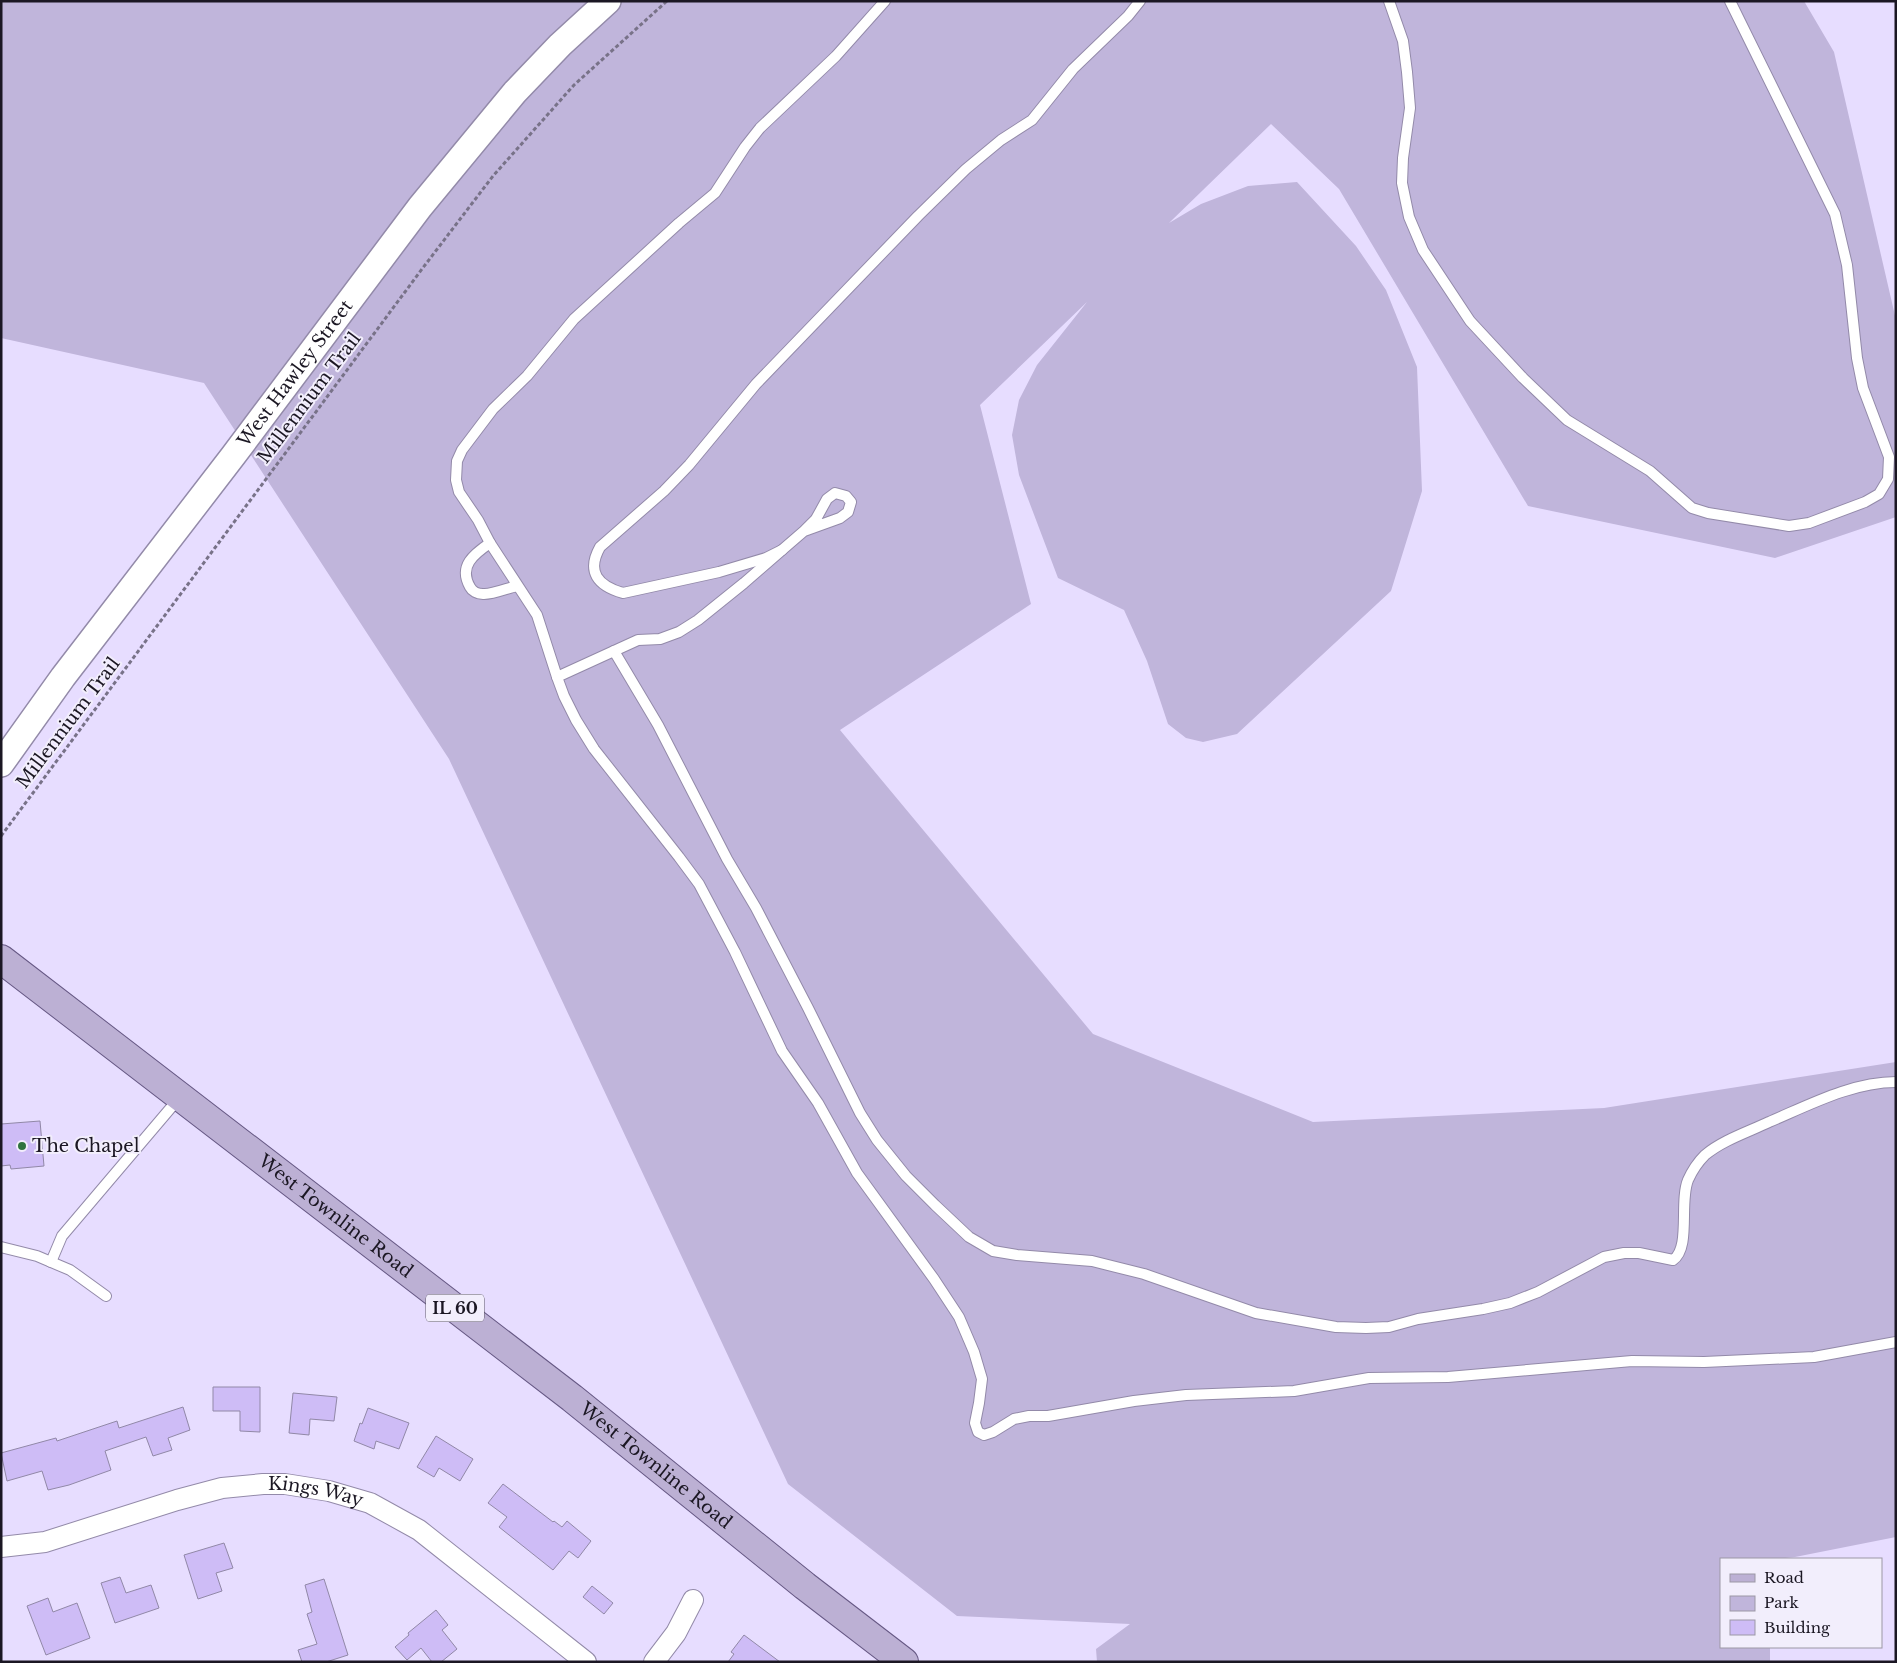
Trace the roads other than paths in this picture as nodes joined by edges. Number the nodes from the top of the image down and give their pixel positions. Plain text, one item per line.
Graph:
1 (608, 1) edge
2 (885, 1) edge
3 (1140, 1) edge
4 (1389, 1) edge
5 (1730, 1) edge
6 (804, 531) junction
7 (490, 543) junction
8 (782, 550) junction
9 (517, 586) junction
10 (614, 651) junction
11 (557, 677) junction
12 (1, 764) edge
13 (1, 959) edge
14 (1896, 1082) edge
15 (181, 1096) junction
16 (1, 1247) edge
17 (51, 1262) junction
18 (106, 1296) dead end
19 (1896, 1342) edge
20 (1, 1547) edge
21 (693, 1600) dead end
22 (586, 1662) edge
23 (654, 1662) edge
24 (904, 1662) edge

1 - 12 street, West Hawley Street
2 - 7 lane
3 - 8 lane
4 - 5 lane
6 - 6 lane
6 - 8 lane
7 - 9 lane
7 - 9 lane
8 - 10 lane
9 - 11 lane
10 - 11 lane
10 - 14 lane
11 - 19 lane
13 - 15 main road, West Townline Road / IL 60
15 - 17 lane
15 - 24 main road, West Townline Road / IL 60
16 - 17 lane
17 - 18 lane
20 - 22 street, Kings Way
21 - 23 street

